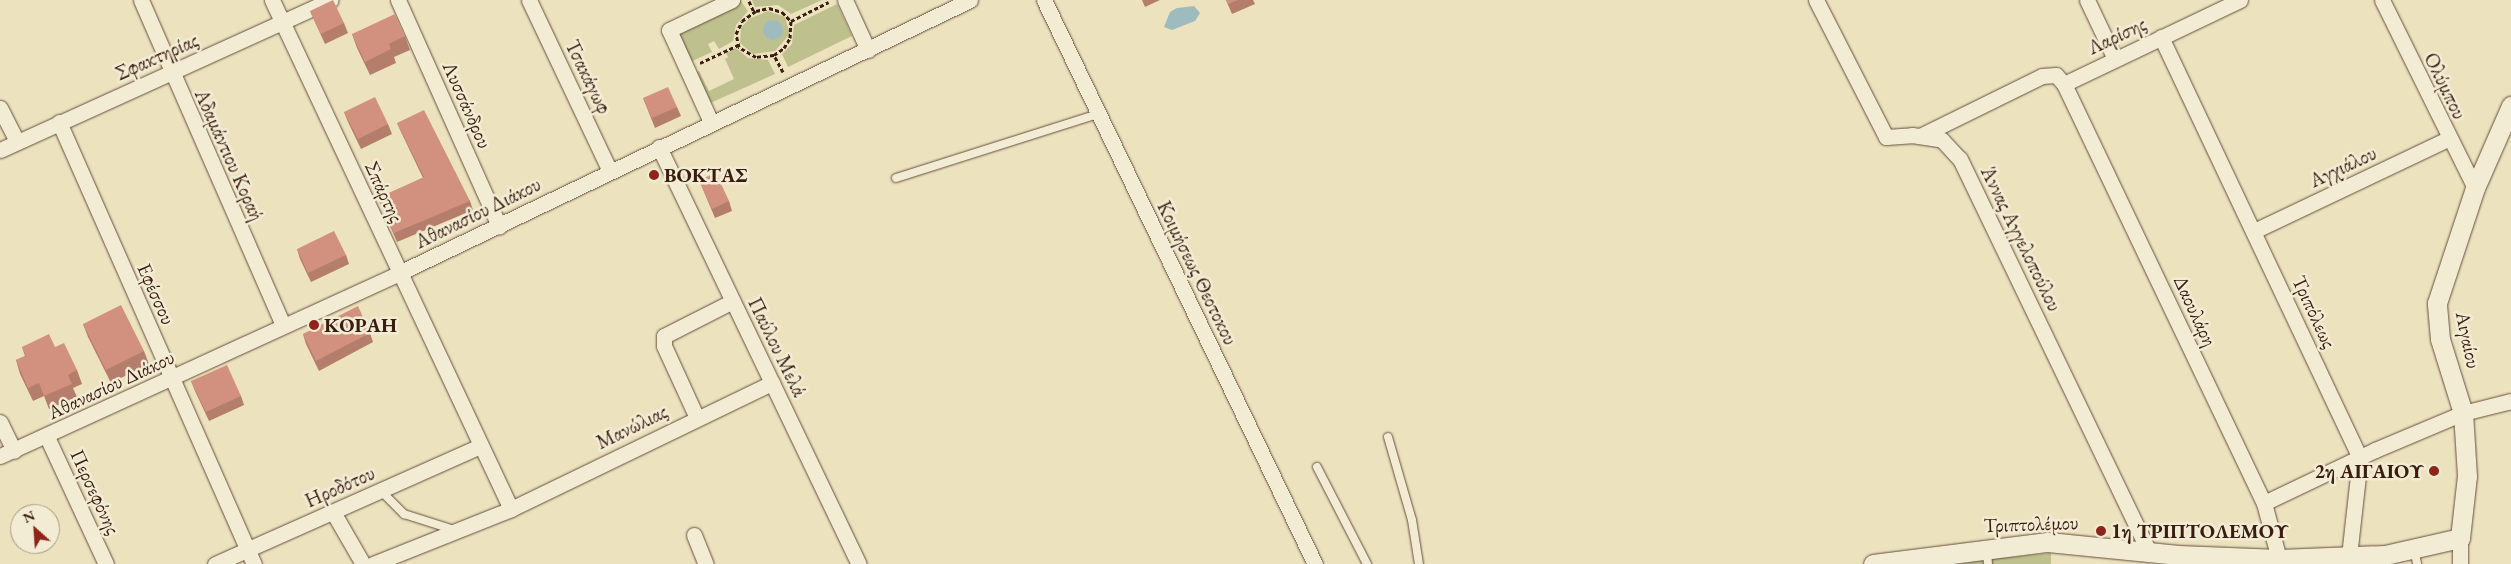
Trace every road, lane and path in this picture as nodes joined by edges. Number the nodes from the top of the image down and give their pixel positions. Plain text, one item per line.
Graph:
1 (141, 0) edge
2 (272, 0) edge
3 (331, 0) edge
4 (398, 0) edge
5 (529, 0) edge
6 (732, 0) edge
7 (748, 0) edge
8 (834, 0) edge
9 (845, 0) edge
10 (970, 0) edge
11 (1044, 0) edge
12 (1816, 0) edge
13 (2087, 0) edge
14 (2240, 0) edge
15 (2382, 0) edge
16 (2213, 6) edge
17 (754, 12) junction
18 (791, 21) junction
19 (282, 22) junction
20 (2161, 38) junction
21 (738, 45) junction
22 (868, 50) junction
23 (774, 55) junction
24 (2115, 59) junction
25 (687, 70) junction
26 (171, 73) junction
27 (2064, 84) junction
28 (790, 86) junction
29 (2511, 106) edge
30 (0, 108) edge
31 (1098, 114) junction
32 (59, 122) junction
33 (712, 122) junction
34 (1920, 136) junction
35 (2448, 139) junction
36 (17, 142) junction
37 (659, 147) junction
38 (0, 150) edge
39 (610, 171) junction
40 (896, 178) dead end
41 (2475, 188) junction
42 (500, 226) junction
43 (2254, 231) junction
44 (399, 273) junction
45 (733, 301) junction
46 (283, 325) junction
47 (172, 380) junction
48 (772, 383) junction
49 (2511, 401) edge
50 (2463, 413) junction
51 (697, 418) junction
52 (0, 422) edge
53 (47, 437) junction
54 (1388, 437) dead end
55 (480, 446) junction
56 (7, 454) edge
57 (2360, 458) junction
58 (1317, 467) dead end
59 (381, 491) junction
60 (2264, 503) junction
61 (511, 510) junction
62 (333, 512) junction
63 (456, 531) junction
64 (694, 535) dead end
65 (2460, 538) junction
66 (246, 548) junction
67 (2148, 549) junction
68 (1987, 556) edge
69 (2349, 556) junction
70 (2415, 556) edge
71 (2279, 559) junction
72 (2304, 561) edge
73 (106, 564) edge
74 (215, 564) edge
75 (254, 564) edge
76 (363, 564) edge
77 (373, 564) edge
78 (706, 564) edge
79 (859, 564) edge
80 (1315, 564) edge
81 (1368, 564) edge
82 (1419, 564) edge
83 (1873, 564) edge
84 (2460, 564) edge

1 - 26 street, Αδαμάντιου Κοραή
2 - 19 street, Σπάρτης
3 - 19 street, Σφακτηρίας
4 - 42 street, Λυσσάνδρου
5 - 39 street, Τσακάγωφ
6 - 25 street
7 - 17 path
8 - 18 path
9 - 22 street
10 - 22 street, Αθανασίου Διάκου
11 - 31 street, Κοιμήσεως Θεοτοκου
12 - 34 street, Άννας Αγγελοπούλου
13 - 24 street
14 - 16 street, Λαρίσης
15 - 35 street, Ολύμπου
16 - 20 street, Λαρίσης
17 - 18 path
17 - 21 path
18 - 23 path
19 - 26 street, Σφακτηρίας
19 - 44 street, Σπάρτης
20 - 24 street, Λαρίσης
20 - 43 street, Τριπόλεως
21 - 23 path
21 - 25 path
22 - 28 street, Αθανασίου Διάκου
23 - 28 path
24 - 27 street, Λαρίσης
25 - 33 street
26 - 32 street, Σφακτηρίας
26 - 46 street, Αδαμάντιου Κοραή
27 - 34 street
27 - 60 street, Δαουλάρη
28 - 33 street, Αθανασίου Διάκου
29 - 41 street, Αιγαίου
30 - 36 street
31 - 40 lane
31 - 80 street, Κοιμήσεως Θεοτοκου
32 - 36 street, Σφακτηρίας
32 - 47 street, Εφέσσου
33 - 37 street, Αθανασίου Διάκου
34 - 67 street, Άννας Αγγελοπούλου
35 - 41 street, Ολύμπου
35 - 43 street, Αγχιάλου
36 - 38 street, Σφακτηρίας
37 - 39 street, Αθανασίου Διάκου
37 - 45 street, Παύλου Μελά
39 - 42 street, Αθανασίου Διάκου
41 - 50 street, Αιγαίου
42 - 44 street, Αθανασίου Διάκου
43 - 57 street, Τριπόλεως
44 - 46 street, Αθανασίου Διάκου
44 - 55 street, Σπάρτης
45 - 48 street, Παύλου Μελά
45 - 51 street
46 - 47 street, Αθανασίου Διάκου
47 - 53 street, Αθανασίου Διάκου
47 - 66 street, Εφέσσου
48 - 51 street, Μανώλιας
48 - 79 street, Παύλου Μελά
49 - 50 street
50 - 57 street
50 - 65 street, Αιγαίου
51 - 61 street, Μανώλιας
52 - 56 street
53 - 56 street, Αθανασίου Διάκου
53 - 73 street, Περσεφόνης
54 - 82 lane
55 - 59 street, Ηροδότου
55 - 61 street, Σπάρτης
57 - 60 street
57 - 69 street
58 - 81 lane
59 - 62 street, Ηροδότου
59 - 63 lane
60 - 71 street, Δαουλάρη
61 - 63 street, Μανώλιας
62 - 66 street, Ηροδότου
62 - 76 street
63 - 77 street, Μανώλιας
64 - 78 street
65 - 70 street, Τριπτολέμου
65 - 84 street, Αιγαίου
66 - 74 street, Ηροδότου
66 - 75 street, Εφέσσου
67 - 68 street, Τριπτολέμου
67 - 71 street, Τριπτολέμου
68 - 83 street, Τριπτολέμου
69 - 70 street, Τριπτολέμου
69 - 72 street, Τριπτολέμου
71 - 72 street, Τριπτολέμου

